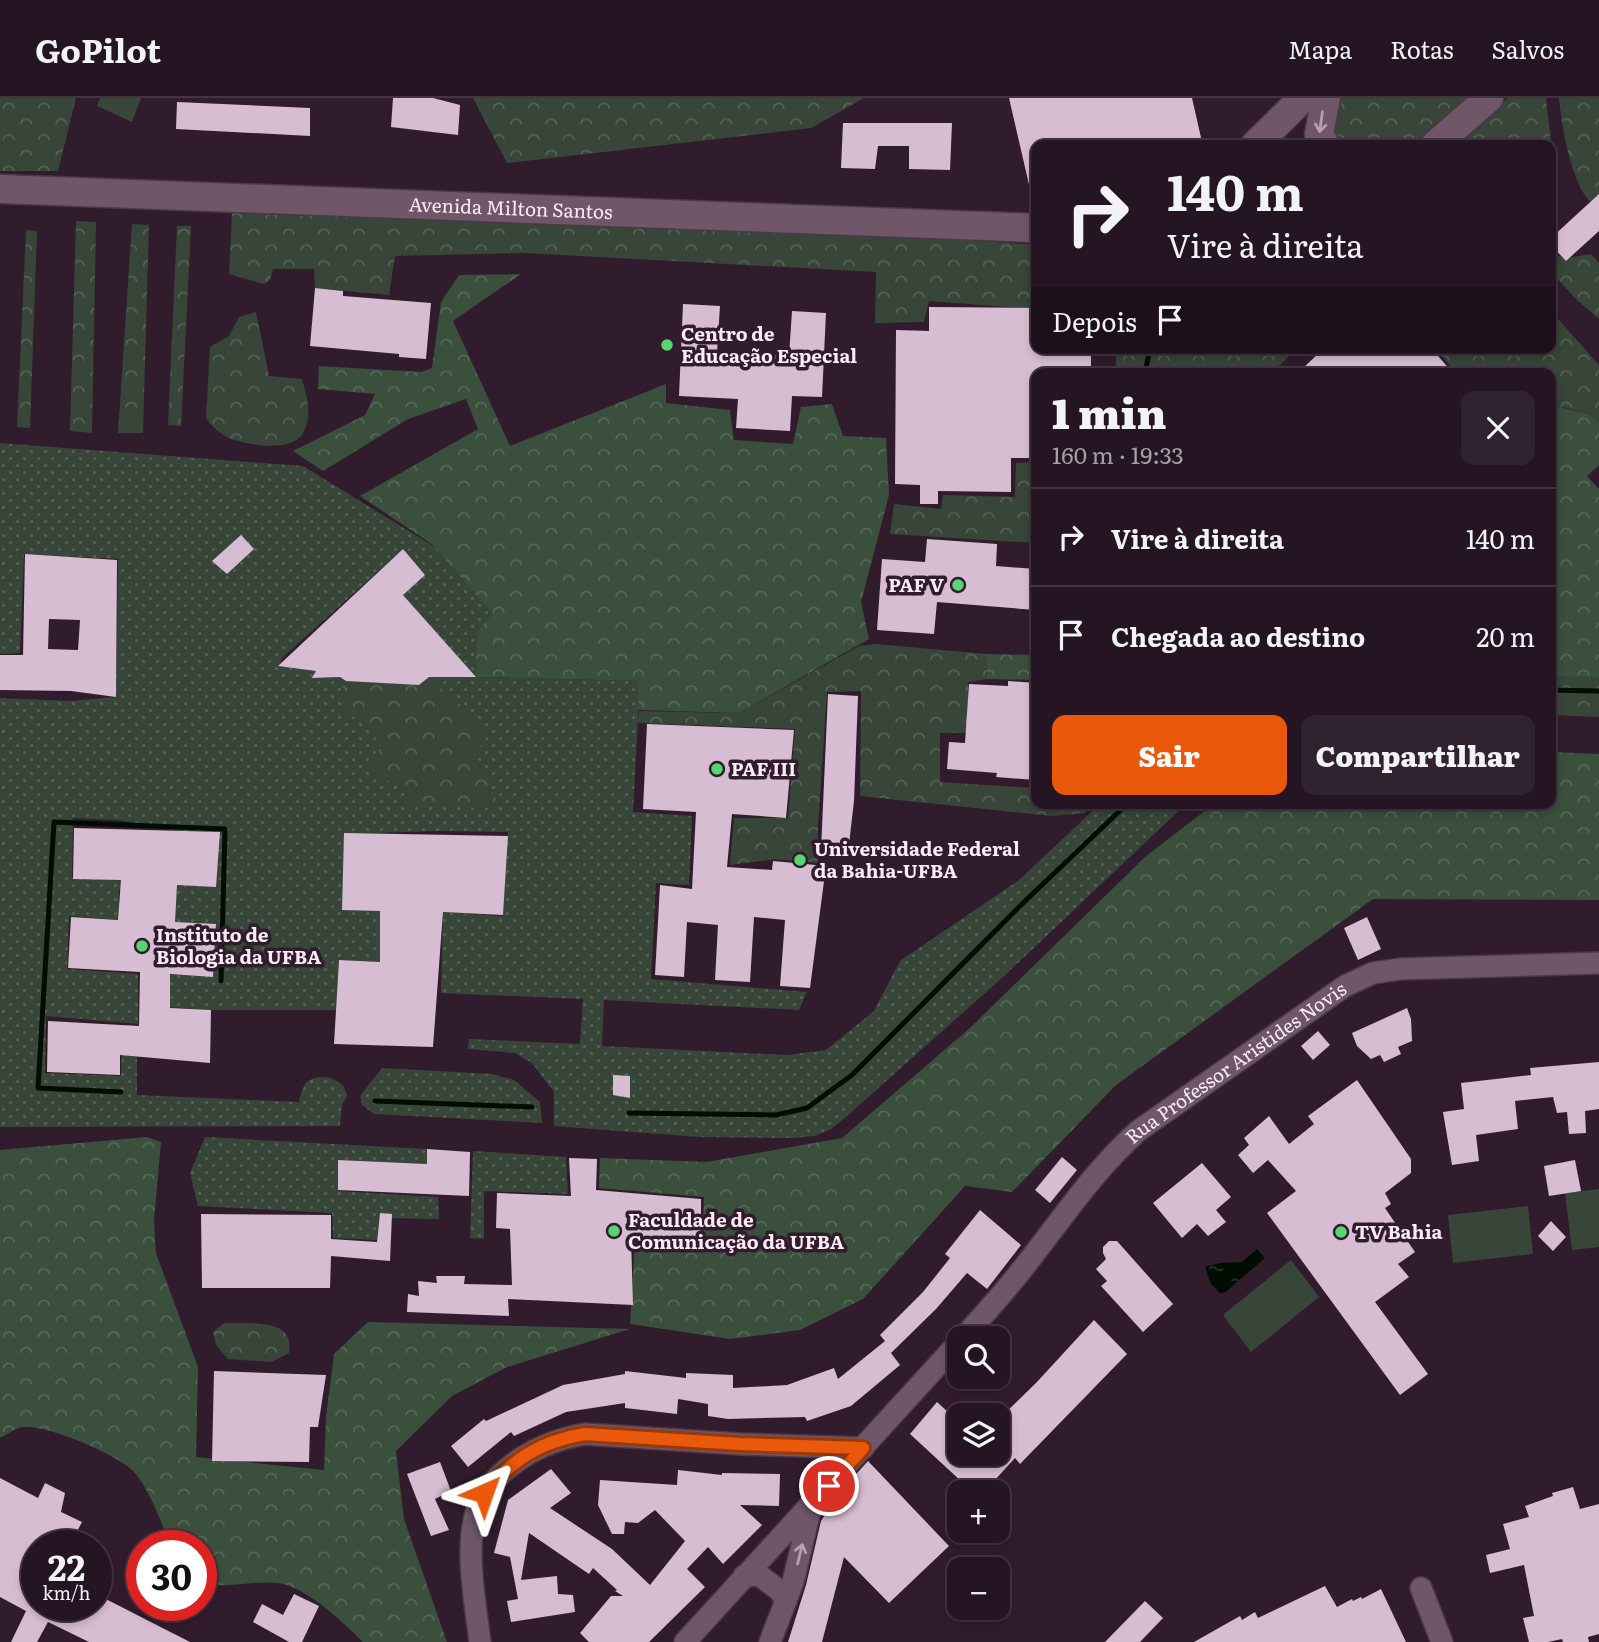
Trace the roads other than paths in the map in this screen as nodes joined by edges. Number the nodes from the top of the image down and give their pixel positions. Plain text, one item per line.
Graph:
1 (1303, 98) edge
2 (1326, 98) edge
3 (1488, 99) edge
4 (1260, 140) edge
5 (1322, 140) edge
6 (1441, 140) edge
7 (0, 189) edge
8 (1031, 227) edge
9 (1599, 962) edge
10 (972, 1326) edge
11 (947, 1354) edge
12 (863, 1448) junction
13 (812, 1505) junction
14 (744, 1576) junction
15 (1421, 1588) dead end
16 (786, 1601) junction
17 (480, 1642) edge
18 (685, 1642) edge
19 (769, 1642) edge
20 (1442, 1642) edge

1 - 4 main road
2 -> 5 main road
3 - 6 main road
7 - 8 main road, Avenida Milton Santos
9 - 10 street, Rua Professor Aristides Novis
11 - 12 street, Rua Professor Aristides Novis
12 - 13 street, Rua Professor Aristides Novis
12 - 17 street
13 - 14 street, Rua Professor Aristides Novis
16 -> 13 street
14 - 16 street
14 - 18 street, Rua Professor Aristides Novis
15 - 20 street
16 - 19 street

